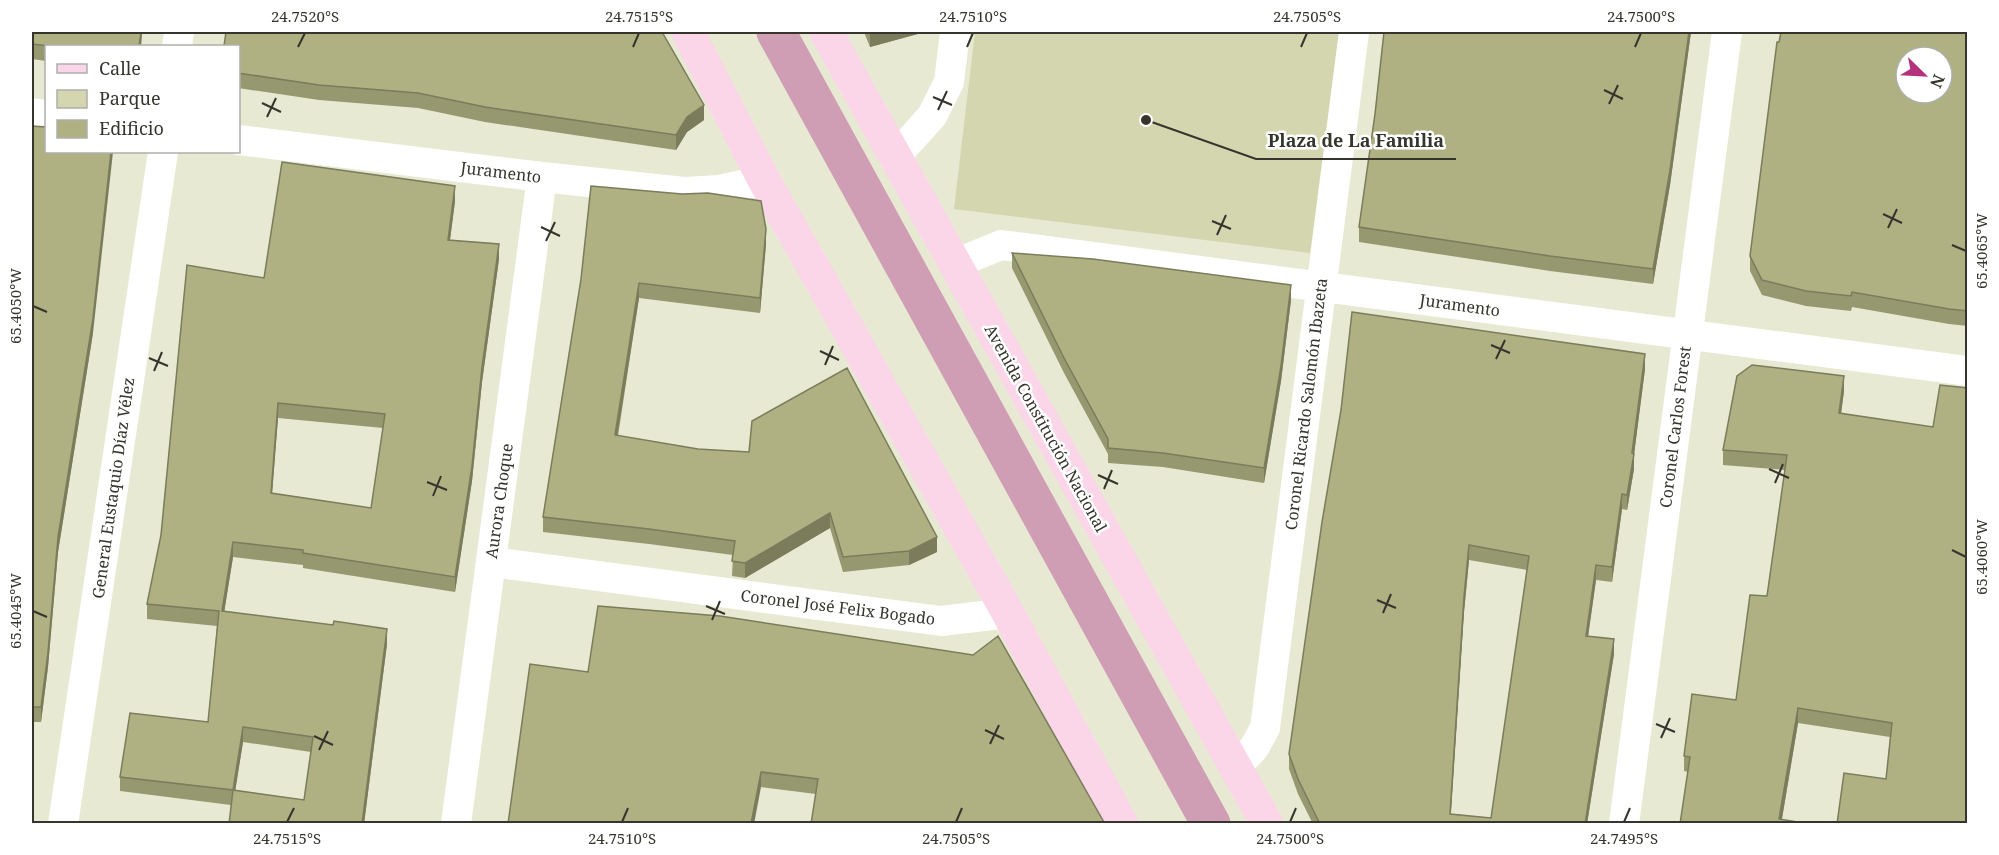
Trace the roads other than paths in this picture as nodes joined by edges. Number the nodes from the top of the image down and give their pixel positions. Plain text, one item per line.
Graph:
1 (688, 32) edge
2 (826, 32) edge
3 (955, 32) edge
4 (1354, 32) edge
5 (1727, 32) edge
6 (240, 140) edge
7 (163, 153) edge
8 (895, 157) junction
9 (542, 177) junction
10 (764, 180) junction
11 (955, 264) junction
12 (1321, 286) junction
13 (1687, 336) junction
14 (1968, 371) edge
15 (491, 562) junction
16 (1008, 613) junction
17 (1236, 767) junction
18 (63, 824) edge
19 (456, 824) edge
20 (1122, 824) edge
21 (1267, 824) edge
22 (1624, 824) edge

1 - 10 main road
2 - 8 main road, Avenida Constitución Nacional
3 - 8 street
4 - 12 street, Coronel Ricardo Salomón Ibazeta
5 - 13 street, Coronel Carlos Forest
6 - 9 street, Juramento
7 - 18 street, General Eustaquio Díaz Vélez
8 - 11 main road, Avenida Constitución Nacional
9 - 10 street, Juramento
9 - 15 street, Aurora Choque
10 - 16 main road
11 - 12 street, Juramento
11 - 17 main road, Avenida Constitución Nacional
12 - 13 street, Juramento
12 - 17 street, Coronel Ricardo Salomón Ibazeta
13 - 14 street, Juramento
13 - 22 street, Coronel Carlos Forest
15 - 16 street, Coronel José Felix Bogado
15 - 19 street, Aurora Choque
16 - 20 main road
17 - 21 main road, Avenida Constitución Nacional

